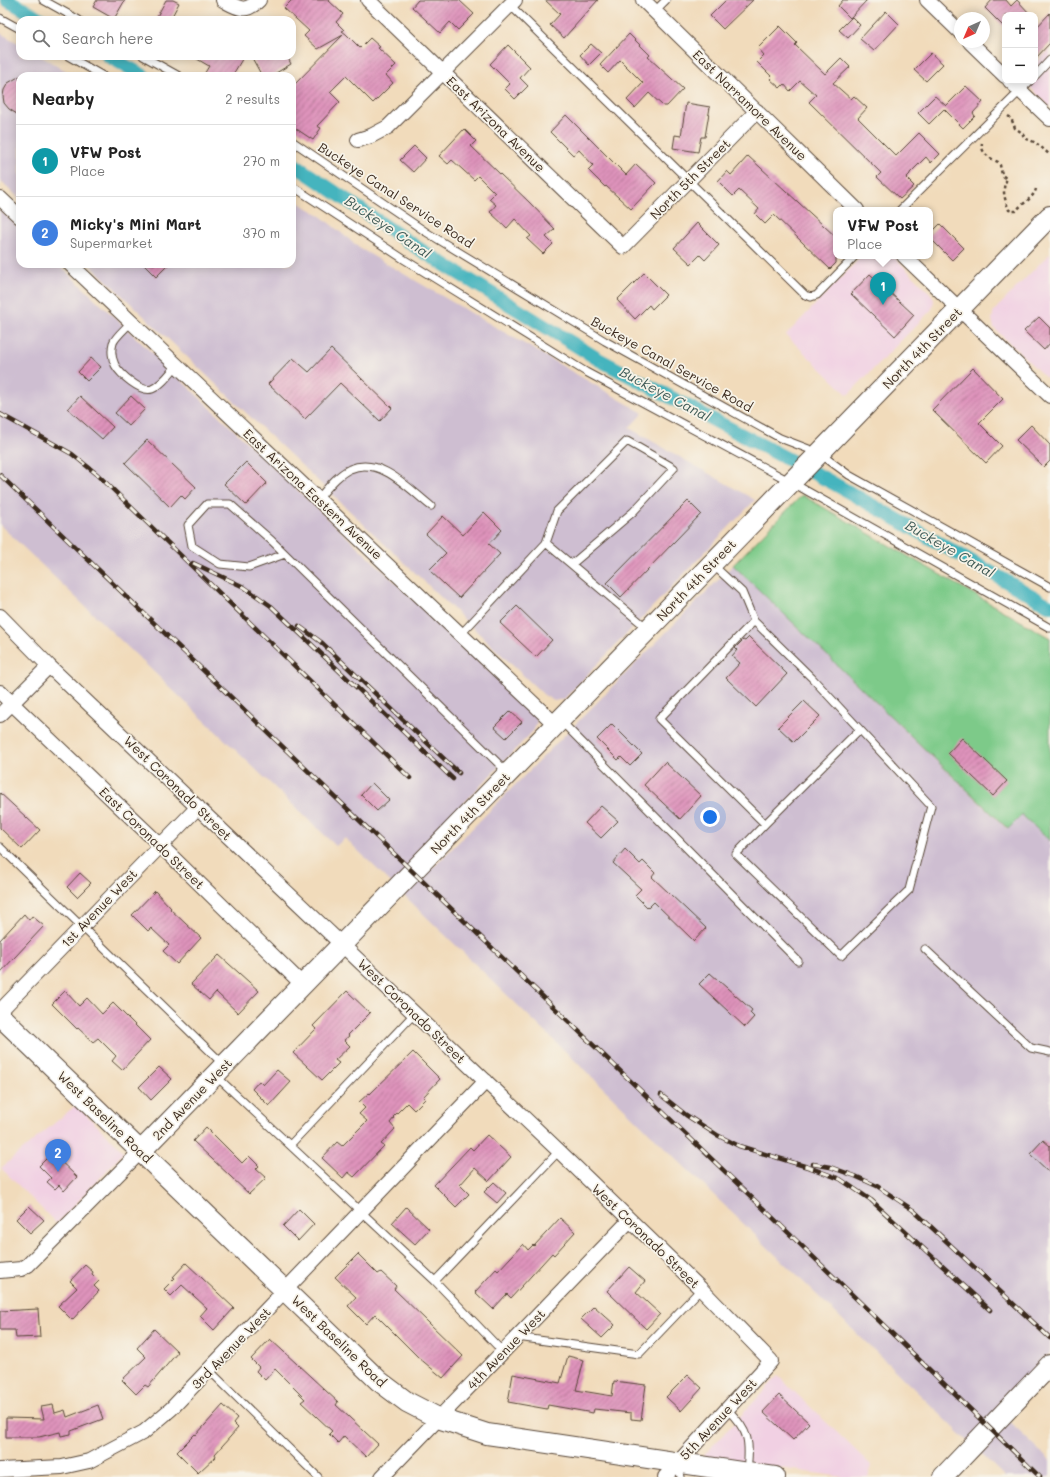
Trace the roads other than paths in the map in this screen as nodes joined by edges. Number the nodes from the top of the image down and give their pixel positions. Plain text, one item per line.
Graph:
1 (44, 0) edge
2 (223, 0) edge
3 (259, 0) edge
4 (368, 0) edge
5 (643, 0) edge
6 (666, 0) edge
7 (927, 0) edge
8 (512, 3) edge
9 (654, 12) junction
10 (72, 16) edge
11 (0, 18) edge
12 (954, 26) edge
13 (16, 27) edge
14 (976, 48) edge
15 (75, 60) edge
16 (150, 60) edge
17 (1050, 60) edge
18 (96, 72) edge
19 (172, 72) edge
20 (443, 73) junction
21 (1002, 73) edge
22 (1038, 73) edge
23 (1025, 86) edge
24 (757, 111) junction
25 (1050, 119) edge
26 (358, 140) dead end
27 (296, 145) edge
28 (688, 181) junction
29 (296, 189) edge
30 (0, 198) edge
31 (854, 207) edge
32 (903, 207) edge
33 (16, 212) edge
34 (1049, 220) edge
35 (623, 247) joint
36 (852, 259) edge
37 (907, 259) edge
38 (74, 268) edge
39 (959, 309) junction
40 (131, 322) junction
41 (177, 366) junction
42 (1050, 396) edge
43 (817, 456) junction
44 (794, 479) junction
45 (318, 499) junction
46 (431, 506) dead end
47 (546, 542) junction
48 (285, 554) junction
49 (572, 564) junction
50 (712, 564) junction
51 (1050, 587) edge
52 (0, 616) edge
53 (754, 621) junction
54 (1050, 628) edge
55 (648, 630) junction
56 (461, 634) junction
57 (49, 666) junction
58 (0, 692) edge
59 (11, 703) junction
60 (0, 715) edge
61 (558, 723) junction
62 (859, 730) junction
63 (509, 773) junction
64 (198, 807) junction
65 (765, 824) junction
66 (160, 845) junction
67 (0, 846) edge
68 (82, 926) junction
69 (342, 944) junction
70 (925, 949) dead end
71 (798, 961) dead end
72 (303, 985) junction
73 (0, 1011) edge
74 (415, 1013) junction
75 (0, 1016) edge
76 (1050, 1052) edge
77 (220, 1070) junction
78 (486, 1081) junction
79 (290, 1145) junction
80 (141, 1151) junction
81 (559, 1151) junction
82 (361, 1212) junction
83 (630, 1220) junction
84 (0, 1271) edge
85 (434, 1281) junction
86 (701, 1289) junction
87 (286, 1291) junction
88 (517, 1337) junction
89 (503, 1352) junction
90 (771, 1361) joint
91 (1050, 1365) edge
92 (210, 1370) junction
93 (727, 1409) junction
94 (438, 1418) junction
95 (0, 1470) edge
96 (680, 1470) edge
97 (747, 1473) junction
98 (318, 1477) edge
99 (382, 1477) edge
100 (665, 1477) edge
101 (775, 1477) edge
102 (943, 1477) edge

1 - 10 lane
2 - 3 street
4 - 20 street, East Arizona Avenue
5 - 9 street, East Narramore Avenue
6 - 9 lane
7 - 12 street
8 - 20 street
8 - 28 lane
9 - 24 street, East Narramore Avenue
11 - 13 lane
14 - 21 street
15 - 18 lane
16 - 19 lane
17 - 22 lane
20 - 26 street
20 - 35 street, East Arizona Avenue
23 - 25 street
23 - 32 lane
24 - 28 street, North 5th Street
24 - 31 street, East Narramore Avenue
27 - 43 lane, Buckeye Canal Service Road
28 - 35 street, North 5th Street
28 - 36 lane
29 - 44 lane
30 - 33 street
34 - 39 street, North 4th Street
37 - 39 street
38 - 40 street, East Arizona Eastern Avenue
39 - 42 street
39 - 43 street, North 4th Street
40 - 41 street, East Arizona Eastern Avenue
40 - 41 lane
41 - 45 street, East Arizona Eastern Avenue
43 - 44 street, North 4th Street
43 - 51 lane, Buckeye Canal Service Road
44 - 50 street, North 4th Street
44 - 54 lane
45 - 46 lane
45 - 56 street, East Arizona Eastern Avenue
47 - 49 lane
47 - 49 lane
47 - 56 lane
48 - 48 lane
48 - 63 lane
49 - 55 lane
50 - 53 lane
50 - 55 street, North 4th Street
52 - 57 street
53 - 62 lane
53 - 65 lane
55 - 61 street, North 4th Street
56 - 61 street, East Arizona Eastern Avenue
57 - 59 street
57 - 64 street, West Coronado Street
58 - 59 street, East Coronado Street
59 - 60 street
59 - 66 street, East Coronado Street
61 - 63 street, North 4th Street
61 - 71 lane
62 - 65 lane
62 - 65 lane
63 - 69 street, North 4th Street
64 - 66 street, 1st Avenue West
64 - 69 street, West Coronado Street
66 - 68 street, 1st Avenue West
66 - 72 street, East Coronado Street
67 - 68 lane
68 - 73 street, 1st Avenue West
68 - 77 lane
69 - 72 street, 2nd Avenue West
69 - 74 street, West Coronado Street
70 - 76 lane
72 - 77 street, 2nd Avenue West
74 - 78 street, West Coronado Street
74 - 79 lane
75 - 80 street, West Baseline Road
77 - 79 lane
77 - 80 street, 2nd Avenue West
78 - 81 street, West Coronado Street
78 - 82 street, 3rd Avenue West
79 - 82 lane
80 - 84 street, 2nd Avenue West
80 - 87 street, West Baseline Road
81 - 83 street, West Coronado Street
81 - 85 lane
82 - 85 lane
82 - 87 street, 3rd Avenue West
83 - 86 street, West Coronado Street
83 - 88 street, 4th Avenue West
85 - 89 lane
86 - 88 lane
86 - 90 street, West Coronado Street
87 - 92 street, 3rd Avenue West
87 - 94 street, West Baseline Road
88 - 89 street, 4th Avenue West
89 - 94 street, 4th Avenue West
90 - 93 street, 5th Avenue West
91 - 102 street
92 - 95 street, 3rd Avenue West
92 - 98 lane
93 - 96 street, 5th Avenue West
93 - 97 lane
94 - 96 street, West Baseline Road
94 - 99 street, 4th Avenue West
96 - 97 street, West Baseline Road
96 - 100 street, 5th Avenue West
97 - 101 street, West Baseline Road

